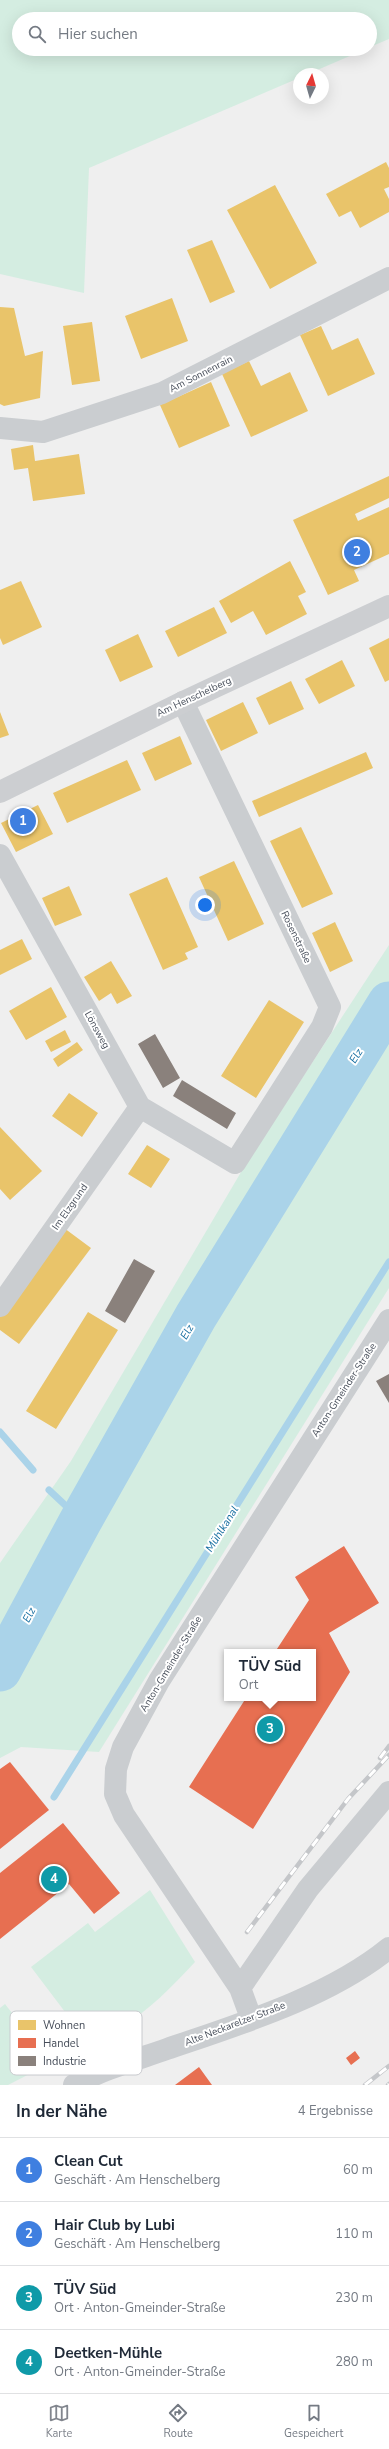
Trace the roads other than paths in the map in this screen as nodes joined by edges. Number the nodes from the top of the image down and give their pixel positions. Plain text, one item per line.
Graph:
1 (389, 278) edge
2 (0, 428) edge
3 (389, 606) edge
4 (183, 702) junction
5 (0, 792) edge
6 (0, 855) edge
7 (140, 1107) junction
8 (0, 1306) edge
9 (389, 1320) edge
10 (389, 1792) edge
11 (389, 1948) edge
12 (240, 1988) junction
13 (251, 2018) junction
14 (142, 2057) edge
15 (98, 2075) edge
16 (74, 2085) edge

1 - 2 street, Am Sonnenrain
3 - 4 main road, Am Henschelberg
4 - 5 main road, Am Henschelberg
4 - 7 street, Rosenstraße
6 - 7 street, Lönsweg
7 - 8 street, Im Elzgrund
9 - 12 street, Anton-Gmeinder-Straße
10 - 12 street
11 - 13 street, Alte Neckarelzer Straße
12 - 13 street, Anton-Gmeinder-Straße
13 - 14 street, Alte Neckarelzer Straße
15 - 16 street, Alte Neckarelzer Straße

